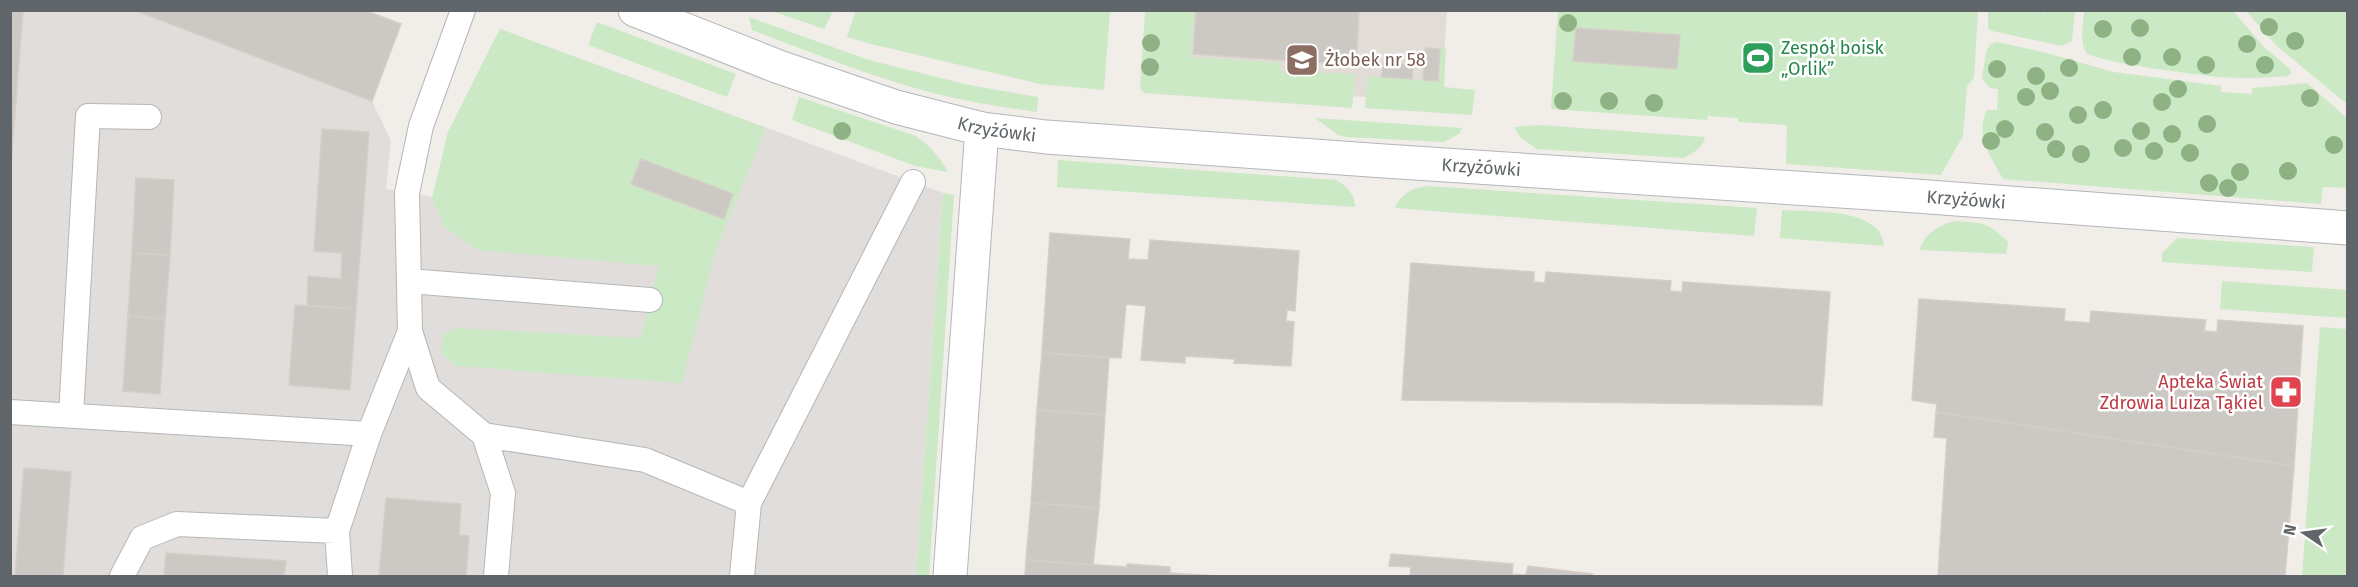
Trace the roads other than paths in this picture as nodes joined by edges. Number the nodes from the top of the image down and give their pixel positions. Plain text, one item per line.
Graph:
1 (463, 10) edge
2 (635, 10) edge
3 (149, 117) dead end
4 (982, 129) junction
5 (913, 182) dead end
6 (2348, 228) edge
7 (409, 280) junction
8 (650, 300) dead end
9 (410, 331) junction
10 (10, 412) edge
11 (71, 415) junction
12 (369, 434) junction
13 (484, 435) junction
14 (749, 503) junction
15 (337, 531) junction
16 (122, 576) edge
17 (340, 576) edge
18 (496, 576) edge
19 (742, 576) edge
20 (950, 576) edge

1 - 7 lane
2 - 4 street, Krzyżówki
3 - 11 lane
4 - 6 street, Krzyżówki
4 - 20 street
5 - 14 lane
7 - 8 lane
7 - 9 lane
9 - 12 lane
9 - 13 lane
10 - 11 lane
11 - 12 lane
12 - 15 lane
13 - 14 lane
13 - 18 lane
14 - 19 lane
15 - 16 lane
15 - 17 lane

